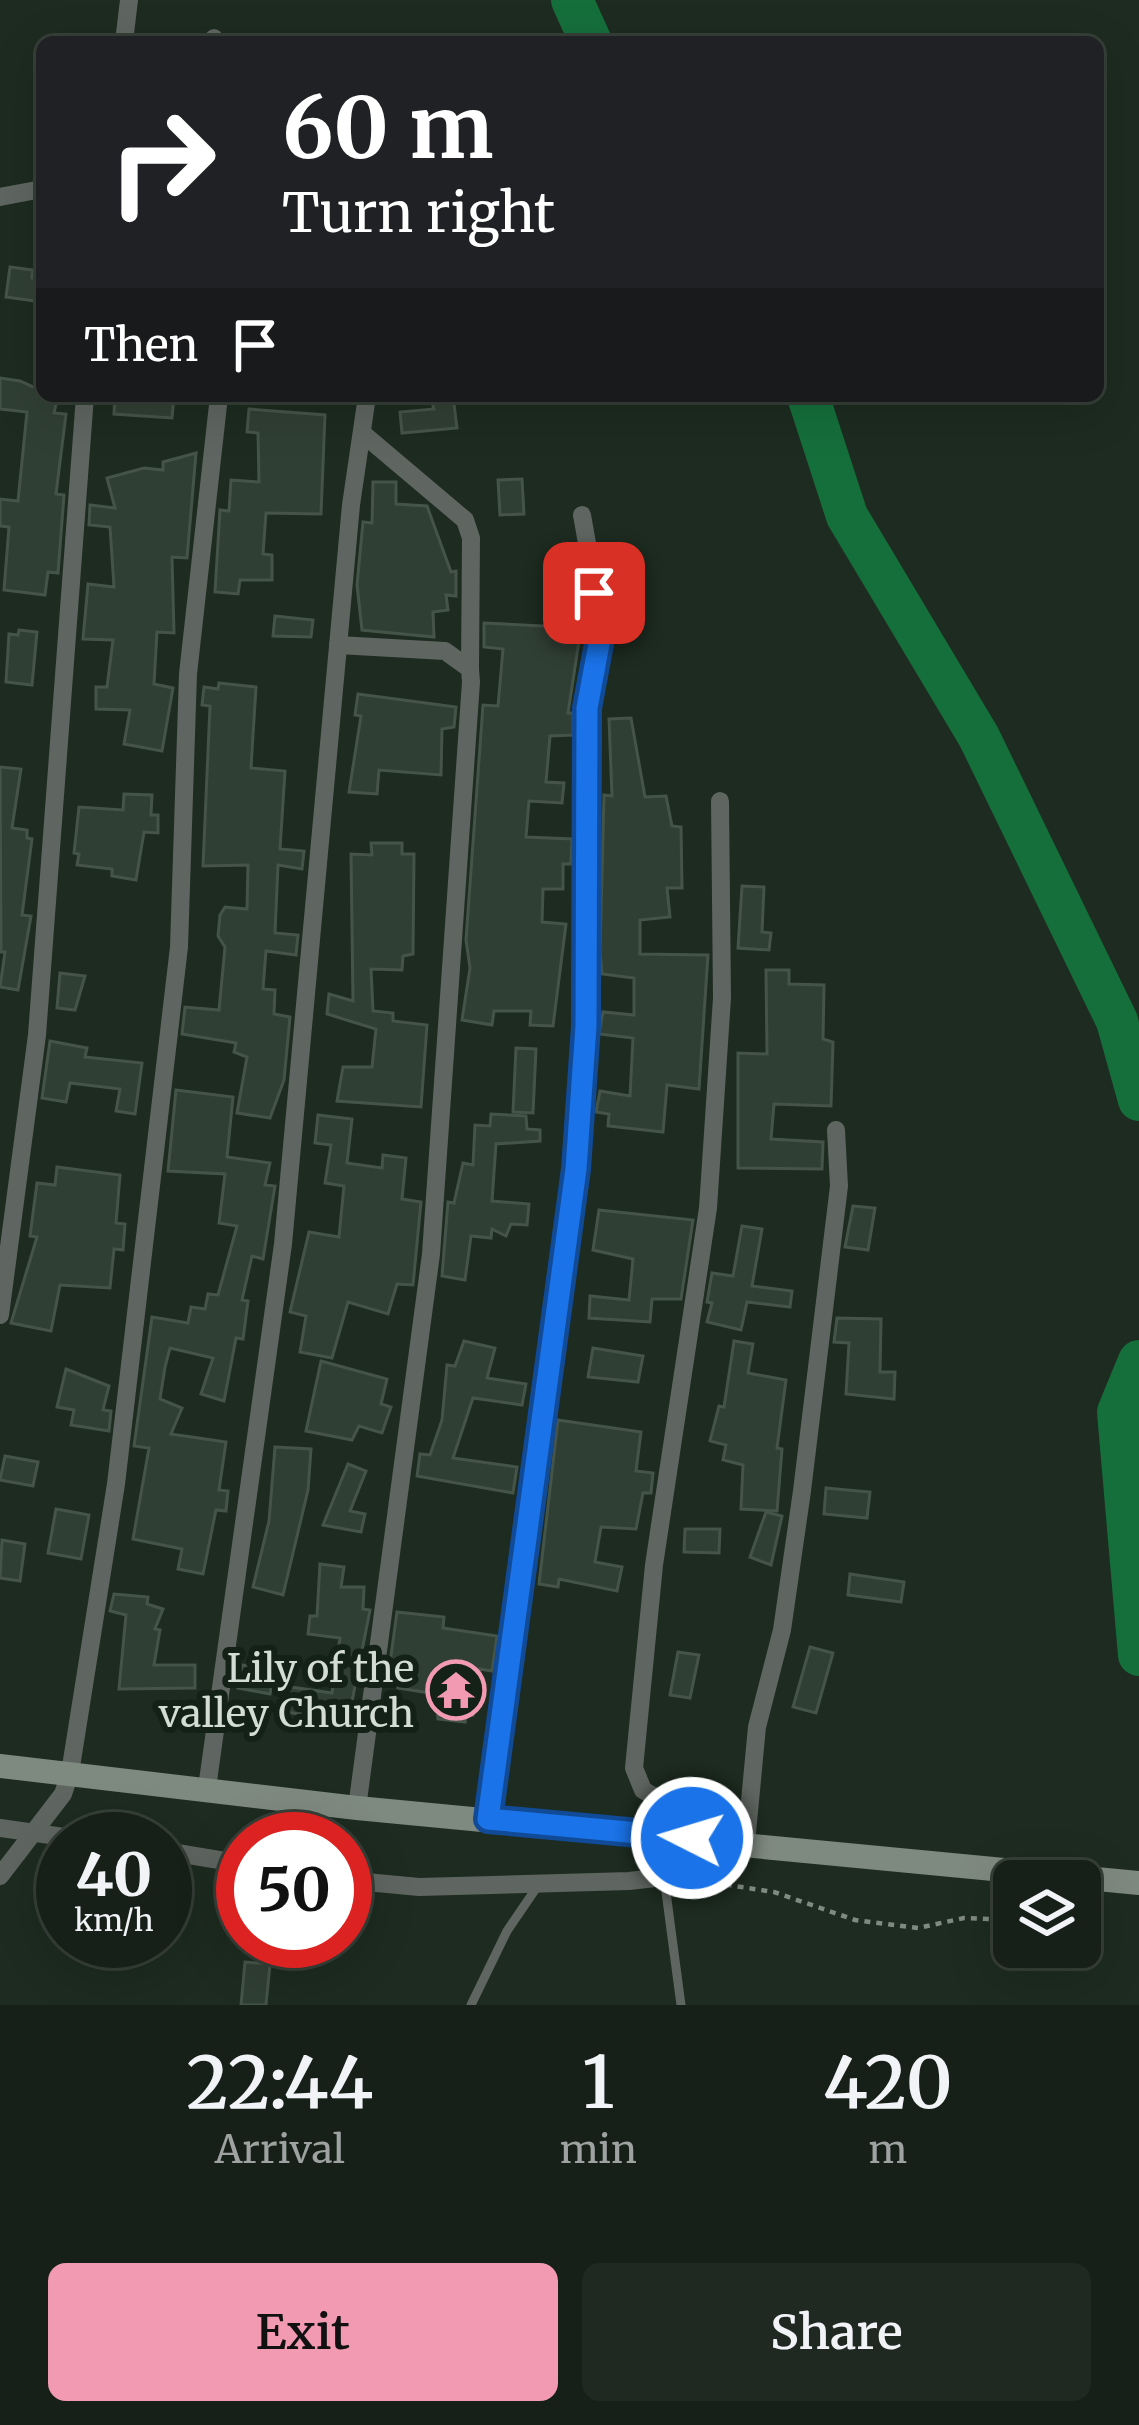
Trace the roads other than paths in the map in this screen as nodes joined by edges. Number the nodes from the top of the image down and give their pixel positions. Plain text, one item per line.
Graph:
1 (129, 0) edge
2 (125, 36) edge
3 (36, 190) edge
4 (0, 197) edge
5 (85, 402) edge
6 (218, 402) edge
7 (366, 402) edge
8 (362, 433) junction
9 (582, 515) dead end
10 (338, 645) junction
11 (470, 669) junction
12 (720, 801) dead end
13 (836, 1130) dead end
14 (0, 1315) edge
15 (0, 1766) edge
16 (70, 1773) junction
17 (207, 1788) junction
18 (357, 1808) junction
19 (488, 1819) junction
20 (0, 1828) edge
21 (30, 1833) junction
22 (36, 1834) edge
23 (739, 1843) junction
24 (0, 1876) edge
25 (664, 1877) junction
26 (372, 1883) edge
27 (540, 1883) junction
28 (1139, 1883) edge
29 (471, 2005) edge
30 (681, 2005) edge

1 - 2 street
3 - 4 street
5 - 14 street
6 - 16 street
7 - 8 street
8 - 10 street
8 - 11 street
9 - 19 street
10 - 11 street
10 - 17 street
11 - 18 street
12 - 23 street
13 - 23 street
15 - 16 main road
16 - 17 main road
16 - 21 street
17 - 18 main road
18 - 19 main road
19 - 23 main road
20 - 21 street
21 - 22 street
21 - 24 street
23 - 25 street
23 - 28 main road
25 - 27 street
25 - 30 lane
26 - 27 street
27 - 29 lane

